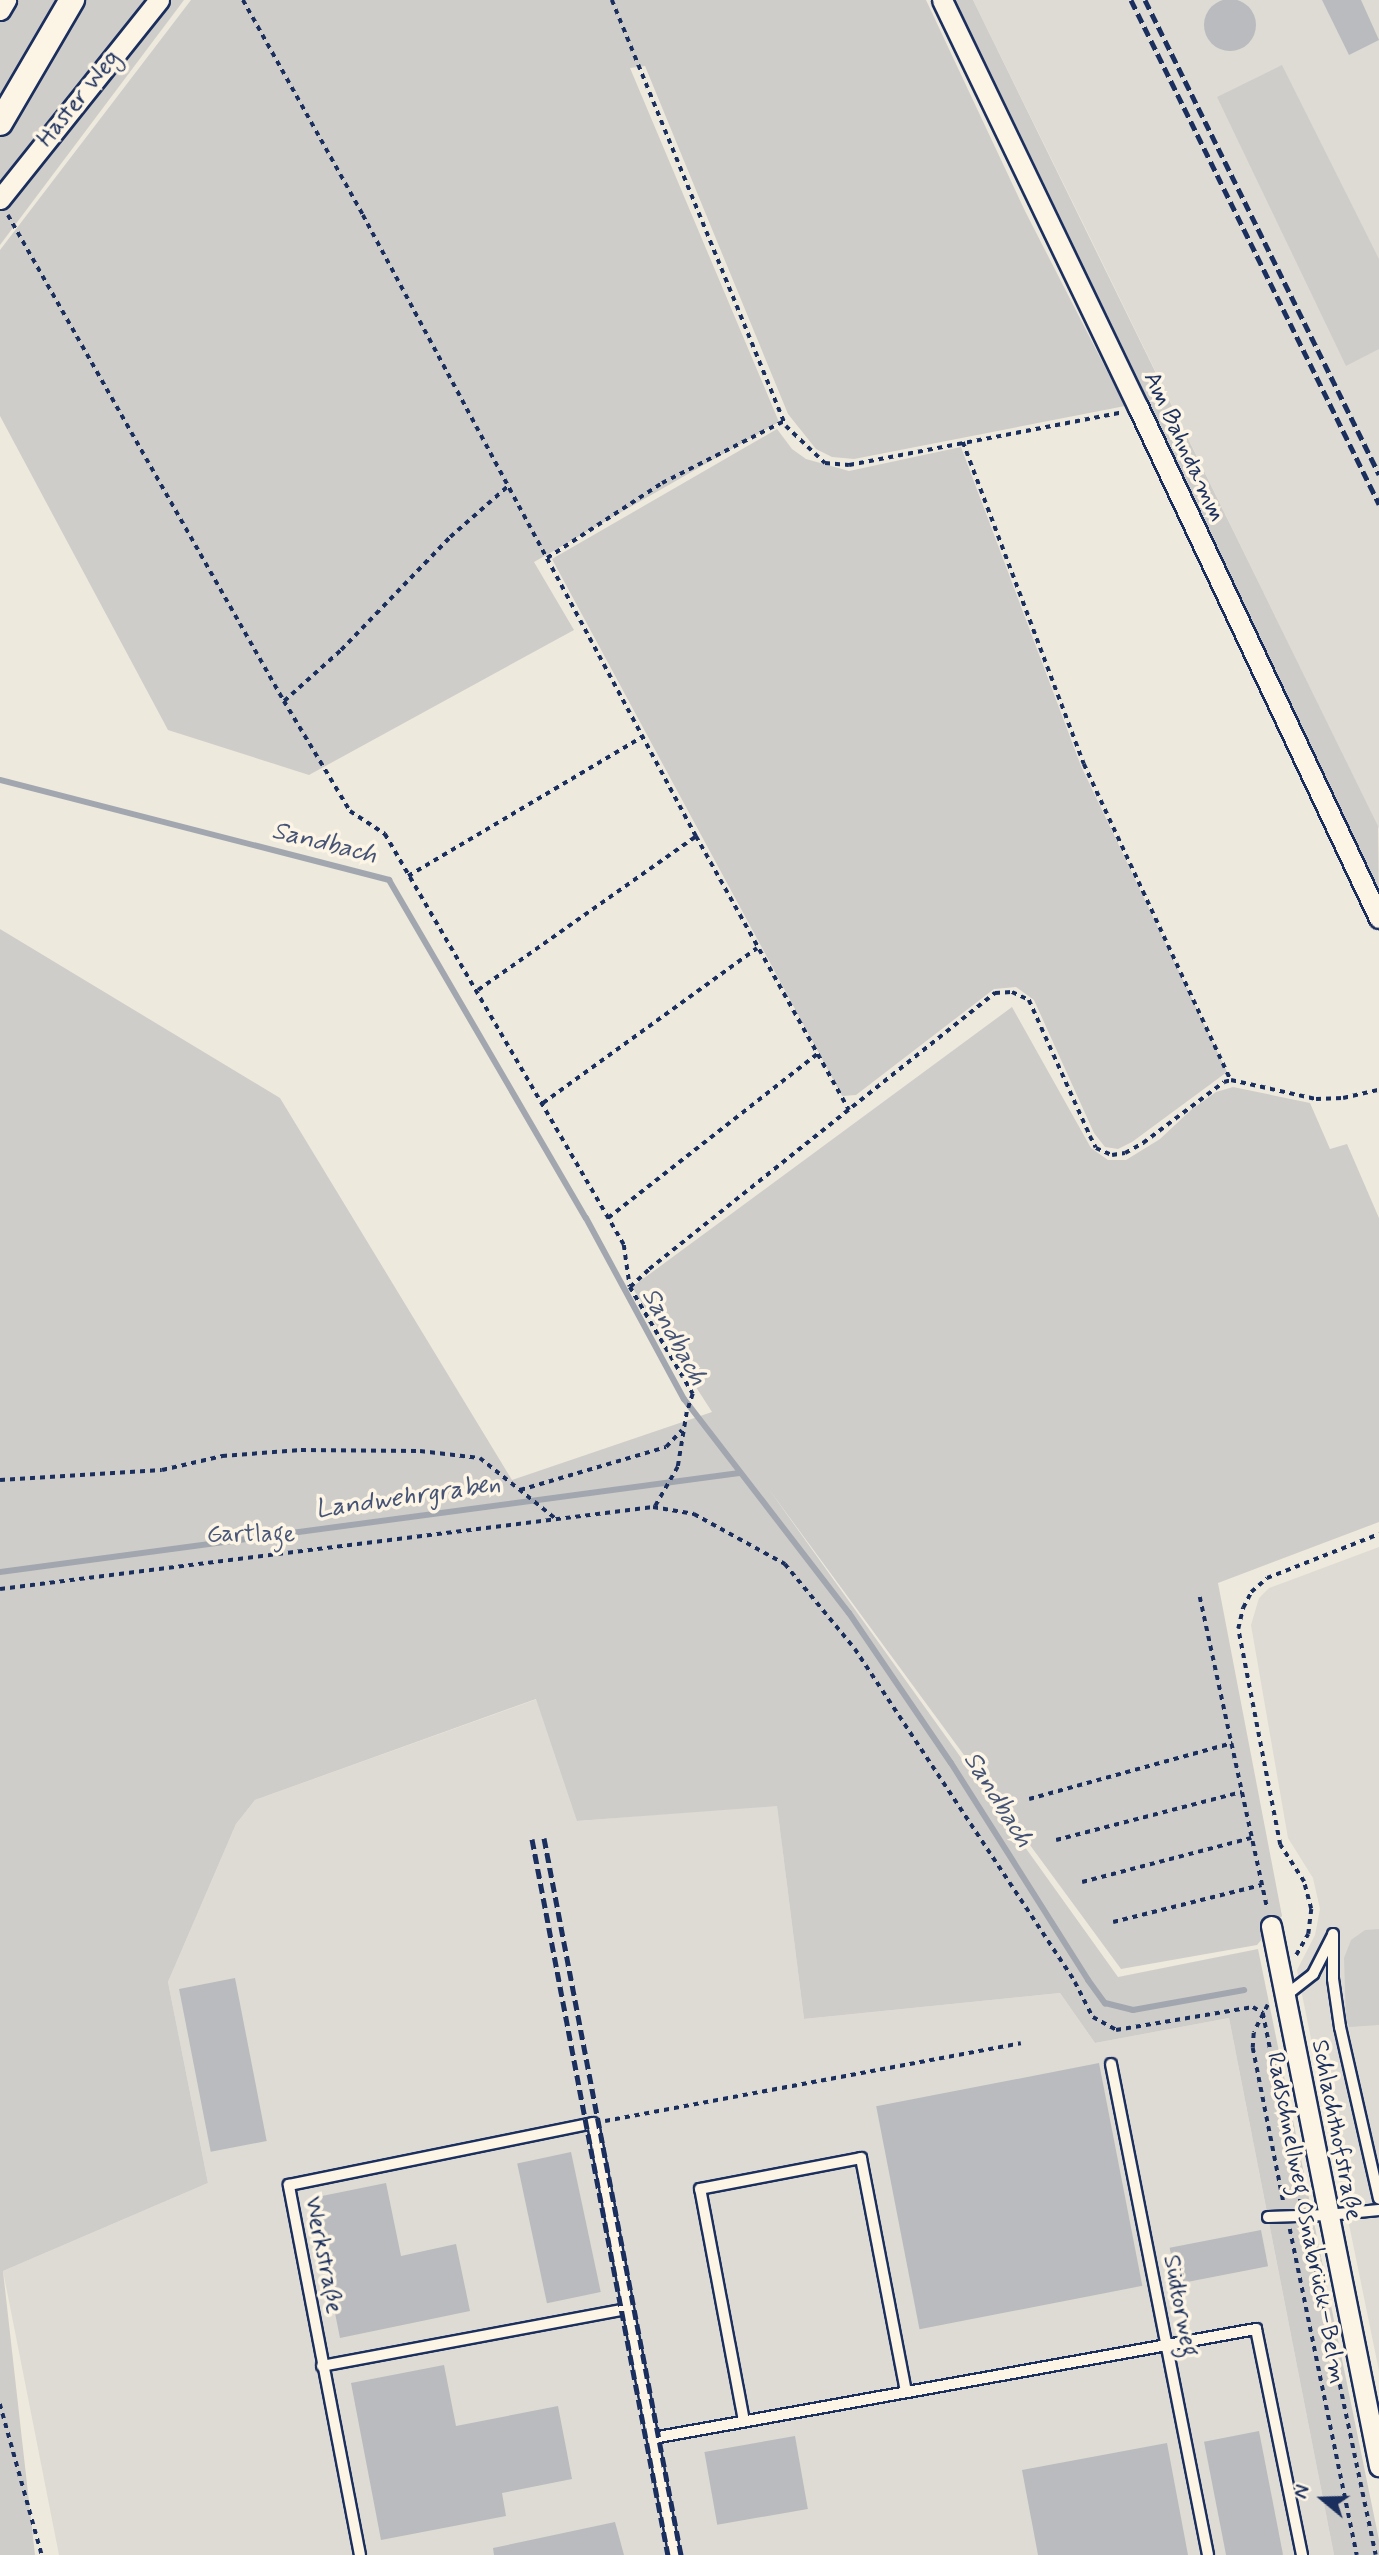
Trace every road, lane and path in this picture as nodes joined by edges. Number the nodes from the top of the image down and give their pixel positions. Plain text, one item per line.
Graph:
1 (6, 0) edge
2 (72, 0) edge
3 (159, 0) edge
4 (243, 0) edge
5 (612, 0) edge
6 (942, 0) edge
7 (0, 10) edge
8 (0, 123) edge
9 (3, 206) edge
10 (1138, 407) junction
11 (785, 421) junction
12 (963, 442) junction
13 (507, 487) junction
14 (547, 558) junction
15 (284, 701) junction
16 (644, 736) junction
17 (696, 836) junction
18 (408, 876) junction
19 (1379, 918) edge
20 (757, 947) junction
21 (478, 990) junction
22 (817, 1055) junction
23 (1231, 1080) junction
24 (1379, 1090) edge
25 (543, 1103) junction
26 (849, 1110) junction
27 (608, 1218) junction
28 (630, 1287) junction
29 (683, 1429) junction
30 (0, 1480) edge
31 (520, 1490) junction
32 (655, 1507) junction
33 (556, 1519) junction
34 (1379, 1534) edge
35 (0, 1589) edge
36 (1200, 1597) dead end
37 (1232, 1743) junction
38 (1242, 1792) junction
39 (1028, 1798) dead end
40 (1251, 1838) junction
41 (1056, 1840) dead end
42 (1082, 1882) dead end
43 (1262, 1885) junction
44 (1113, 1922) dead end
45 (1272, 1926) joint
46 (1283, 1988) junction
47 (1263, 2013) junction
48 (1021, 2043) dead end
49 (1111, 2064) dead end
50 (593, 2123) junction
51 (1379, 2199) edge
52 (1379, 2210) edge
53 (1328, 2215) junction
54 (1268, 2217) dead end
55 (1287, 2217) junction
56 (1304, 2217) junction
57 (628, 2309) junction
58 (1167, 2345) junction
59 (322, 2366) junction
60 (906, 2392) junction
61 (0, 2404) edge
62 (744, 2421) junction
63 (653, 2438) junction
64 (1379, 2466) edge
65 (42, 2555) edge
66 (360, 2555) edge
67 (675, 2555) edge
68 (1208, 2555) edge
69 (1302, 2555) edge
70 (1357, 2555) edge
71 (1376, 2555) edge

1 - 7 street
2 - 8 street, Haster Weg
3 - 9 street, Haster Weg
4 - 13 path
5 - 11 path
6 - 10 street, Am Bahndamm
9 - 15 path
10 - 12 path
10 - 19 street, Am Bahndamm
11 - 12 path
11 - 14 path
12 - 23 path
13 - 14 path
13 - 15 path
14 - 16 path
15 - 18 path
16 - 17 path
16 - 18 path
17 - 20 path
17 - 21 path
18 - 21 path
20 - 22 path
20 - 25 path
21 - 25 path
22 - 26 path
22 - 27 path
23 - 24 path
23 - 26 path
25 - 27 path
26 - 28 path
27 - 28 path
28 - 29 path
29 - 31 path
29 - 32 path
30 - 31 path
31 - 33 path
32 - 33 path
32 - 47 path
33 - 35 path
34 - 46 path, Radschnellweg Osnabrück–Belm
36 - 37 path
37 - 38 path
37 - 39 path
38 - 40 path
38 - 41 path
40 - 42 path
40 - 43 path
43 - 44 path
43 - 45 path
45 - 46 street, Schlachthofstraße
46 - 47 path, Radschnellweg Osnabrück–Belm
46 - 51 lane
46 - 53 street, Schlachthofstraße
47 - 55 path, Radschnellweg Osnabrück–Belm
47 - 56 path
48 - 50 path
49 - 58 lane, Südtorweg
50 - 57 lane
50 - 59 lane, Werkstraße
52 - 53 lane
53 - 56 lane
53 - 64 street, Schlachthofstraße
54 - 55 lane
55 - 56 lane
55 - 70 path, Radschnellweg Osnabrück–Belm
56 - 71 path
57 - 59 lane
57 - 63 lane
58 - 60 lane
58 - 68 lane, Südtorweg
58 - 69 lane
59 - 66 lane, Werkstraße
60 - 62 lane
60 - 62 lane
61 - 65 path
62 - 63 lane
63 - 67 lane

